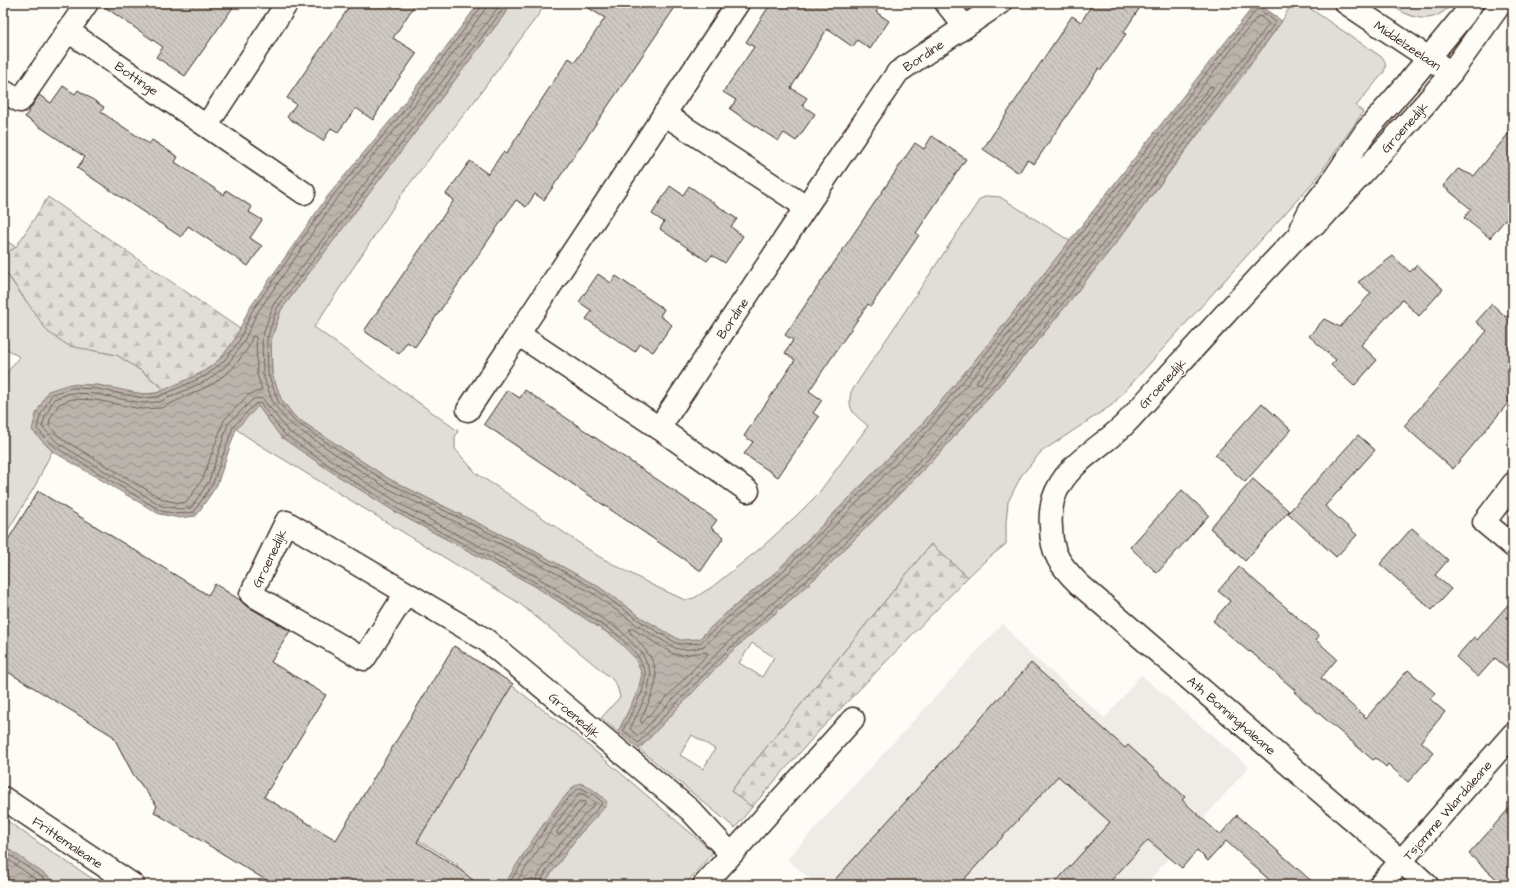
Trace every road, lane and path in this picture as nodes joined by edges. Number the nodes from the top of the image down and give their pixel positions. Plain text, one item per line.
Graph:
1 (87, 3) edge
2 (287, 3) edge
3 (738, 3) edge
4 (946, 3) edge
5 (1000, 3) edge
6 (1346, 3) edge
7 (1472, 3) edge
8 (1501, 3) edge
9 (965, 27) junction
10 (68, 31) junction
11 (1428, 58) junction
12 (1451, 73) junction
13 (3, 91) edge
14 (664, 114) junction
15 (207, 125) junction
16 (304, 193) dead end
17 (806, 207) junction
18 (1295, 238) junction
19 (518, 334) junction
20 (468, 410) dead end
21 (659, 428) junction
22 (1513, 484) edge
23 (748, 491) dead end
24 (1051, 536) joint
25 (1513, 546) edge
26 (406, 593) junction
27 (853, 719) dead end
28 (1513, 734) edge
29 (3, 798) edge
30 (731, 854) junction
31 (1401, 861) junction
32 (133, 885) edge
33 (704, 885) edge
34 (1380, 885) edge
35 (1427, 885) edge

1 - 10 street
2 - 15 street
3 - 14 street
4 - 9 street
5 - 9 street, Bordine
6 - 11 street, Middelzeelaan
7 - 11 street, Groenedijk
8 - 12 street, Groenedijk
9 - 17 street, Bordine
10 - 13 street
10 - 15 street, Bottinge
11 - 12 street, Middelzeelaan
11 - 18 street, Groenedijk
12 - 18 street, Groenedijk
14 - 17 street
14 - 19 street
15 - 16 street, Bottinge
17 - 21 street, Bordine
18 - 24 street, Groenedijk
19 - 20 street
19 - 21 street
21 - 23 street
22 - 25 street
24 - 31 street, Ath Bonninghaleane
26 - 26 street, Groenedijk
26 - 30 street, Groenedijk
27 - 30 street
28 - 31 street, Tsjomme Wiardaleane
29 - 32 street, Frittemaleane
30 - 33 street
31 - 34 street, Tsjomme Wiardaleane
31 - 35 street, Ath Bonninghaleane

